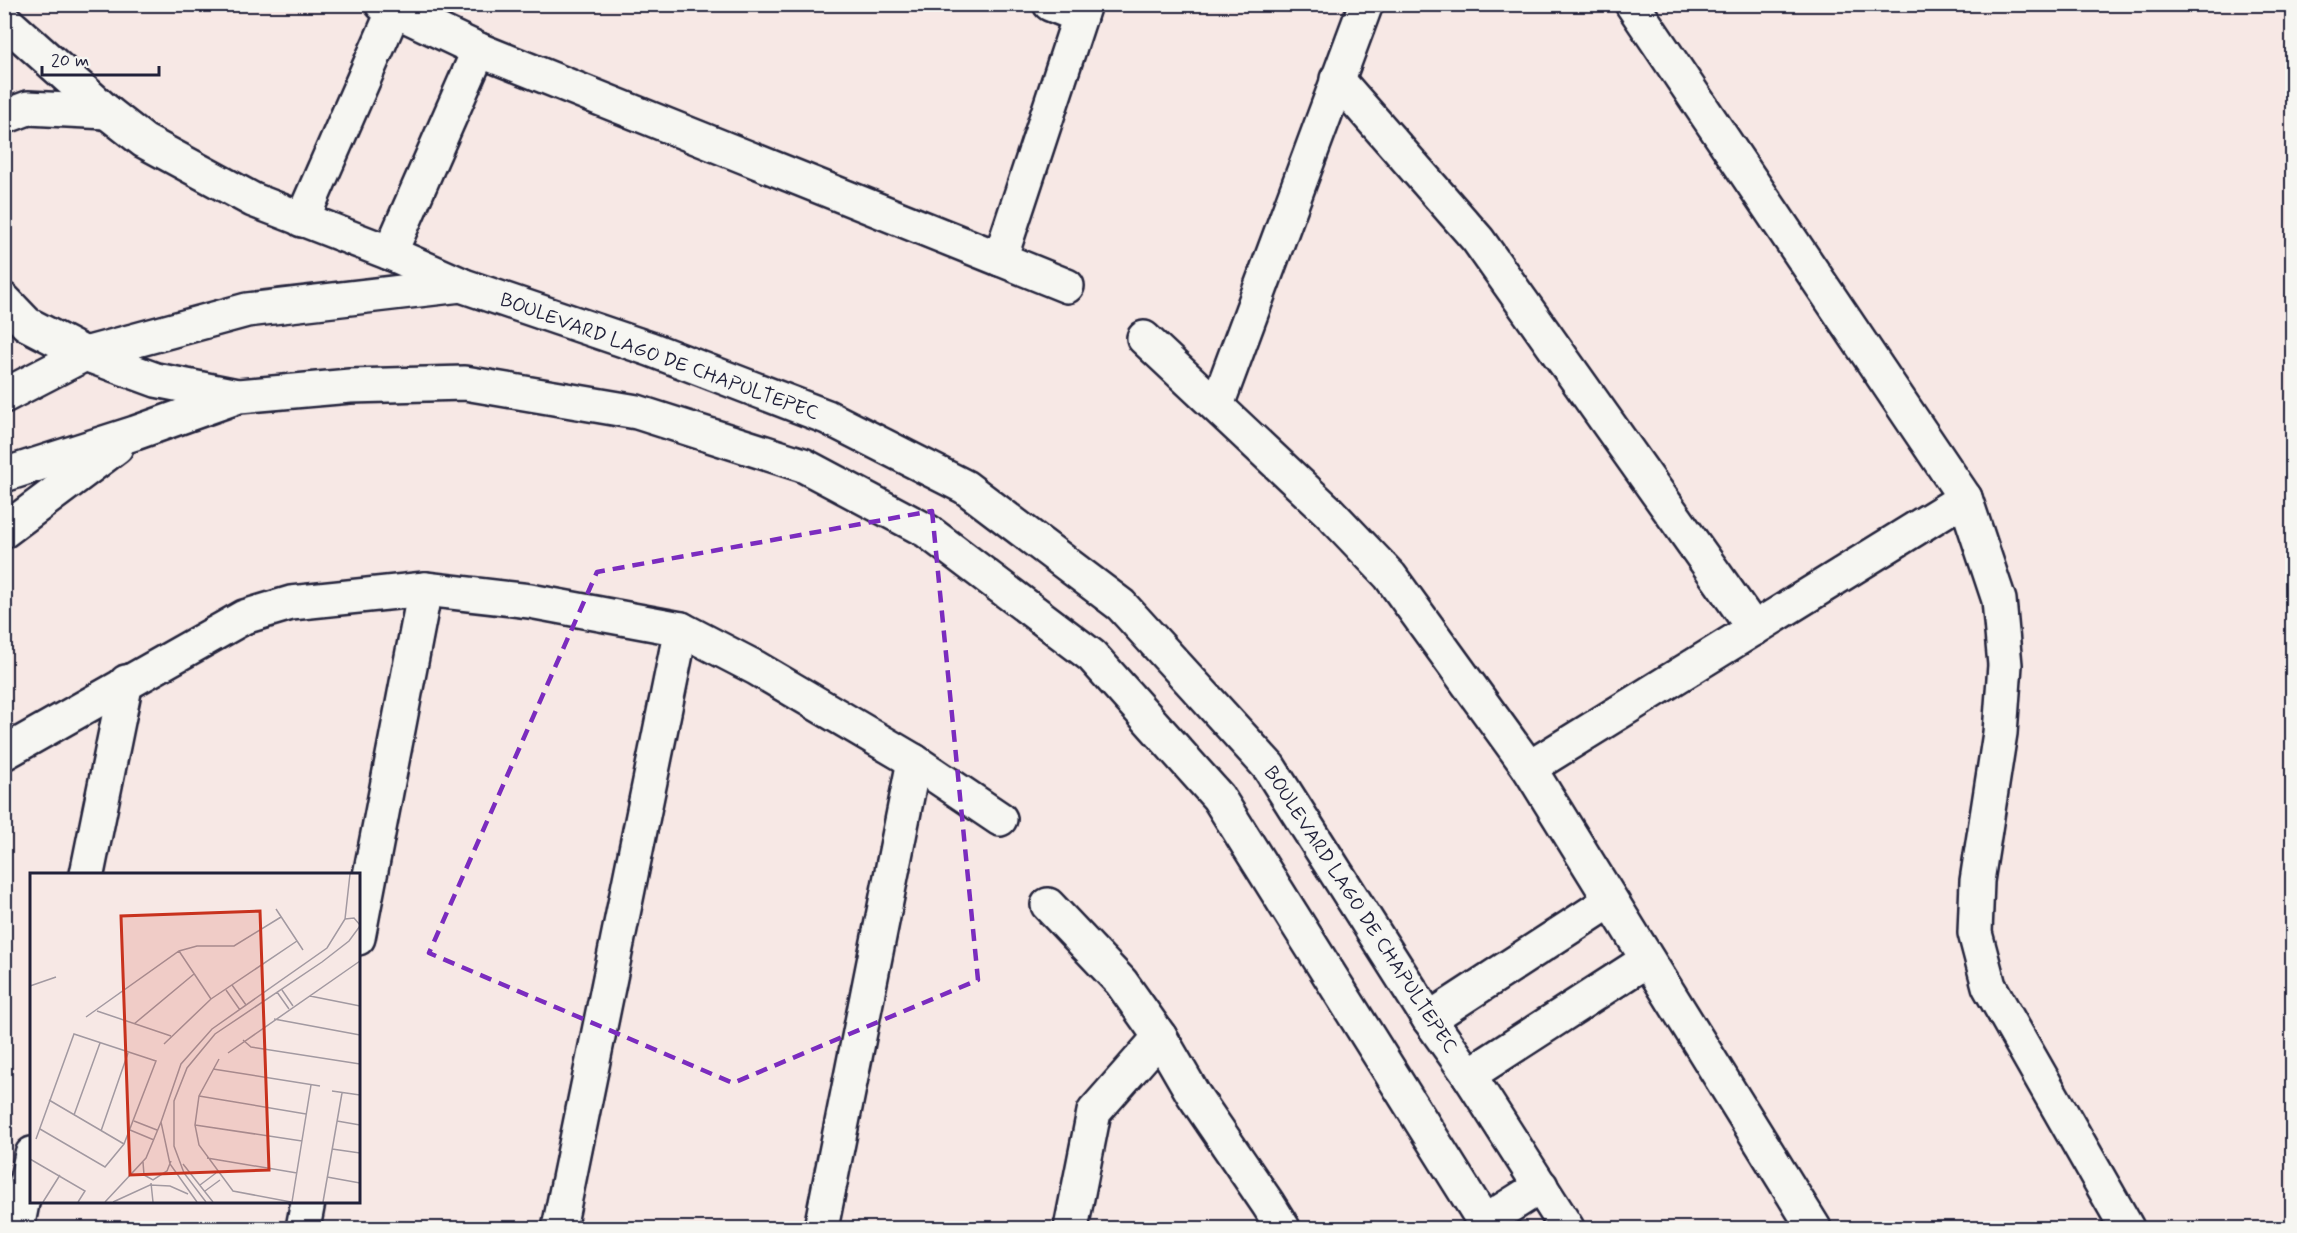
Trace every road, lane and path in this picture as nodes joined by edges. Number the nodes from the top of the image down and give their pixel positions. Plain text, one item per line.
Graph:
1 (1050, 4) edge
2 (1366, 4) edge
3 (1632, 4) edge
4 (388, 7) edge
5 (1082, 10) edge
6 (4, 20) edge
7 (479, 51) junction
8 (1337, 79) junction
9 (107, 112) junction
10 (4, 117) edge
11 (302, 220) junction
12 (390, 253) junction
13 (1000, 259) junction
14 (461, 285) junction
15 (1067, 286) dead end
16 (4, 300) edge
17 (1144, 338) dead end
18 (85, 354) junction
19 (4, 396) edge
20 (239, 396) junction
21 (1217, 405) junction
22 (135, 433) junction
23 (4, 475) edge
24 (1965, 498) junction
25 (4, 531) edge
26 (425, 589) junction
27 (681, 629) junction
28 (1754, 629) junction
29 (126, 682) junction
30 (4, 753) edge
31 (914, 761) junction
32 (1529, 768) junction
33 (1000, 819) dead end
34 (87, 873) edge
35 (1610, 901) junction
36 (1048, 905) dead end
37 (360, 928) edge
38 (1647, 960) junction
39 (1429, 1018) junction
40 (1160, 1037) junction
41 (1469, 1076) junction
42 (30, 1164) edge
43 (1541, 1186) junction
44 (308, 1203) edge
45 (1486, 1225) edge
46 (17, 1228) edge
47 (303, 1228) edge
48 (559, 1228) edge
49 (821, 1228) edge
50 (1071, 1228) edge
51 (1283, 1228) edge
52 (1567, 1228) edge
53 (1814, 1228) edge
54 (2127, 1228) edge

1 - 5 street
2 - 8 street
3 - 24 street
4 - 7 street
4 - 11 street
5 - 13 street
6 - 9 street
7 - 12 street
7 - 13 street
8 - 21 street
8 - 28 street
9 - 10 street
9 - 11 street
11 - 12 street
12 - 14 street
13 - 15 street
14 - 18 street, BOULEVARD LAGO DE CHAPULTEPEC
14 - 39 street, BOULEVARD LAGO DE CHAPULTEPEC
16 - 18 street
17 - 21 street
18 - 19 street, BOULEVARD LAGO DE CHAPULTEPEC
18 - 20 street
20 - 22 street
20 - 45 street
21 - 32 street
22 - 23 street
22 - 25 street
24 - 28 street
24 - 54 street
26 - 27 street
26 - 29 street
26 - 37 street
27 - 31 street
27 - 48 street
28 - 32 street
29 - 30 street
29 - 34 street
31 - 33 street
31 - 49 street
32 - 35 street
35 - 38 street
35 - 39 street
36 - 40 street
38 - 41 street
38 - 53 street
39 - 41 street, BOULEVARD LAGO DE CHAPULTEPEC
40 - 50 street
40 - 51 street
41 - 43 street, BOULEVARD LAGO DE CHAPULTEPEC
42 - 46 street
43 - 45 street
43 - 52 street, BOULEVARD LAGO DE CHAPULTEPEC
44 - 47 street

